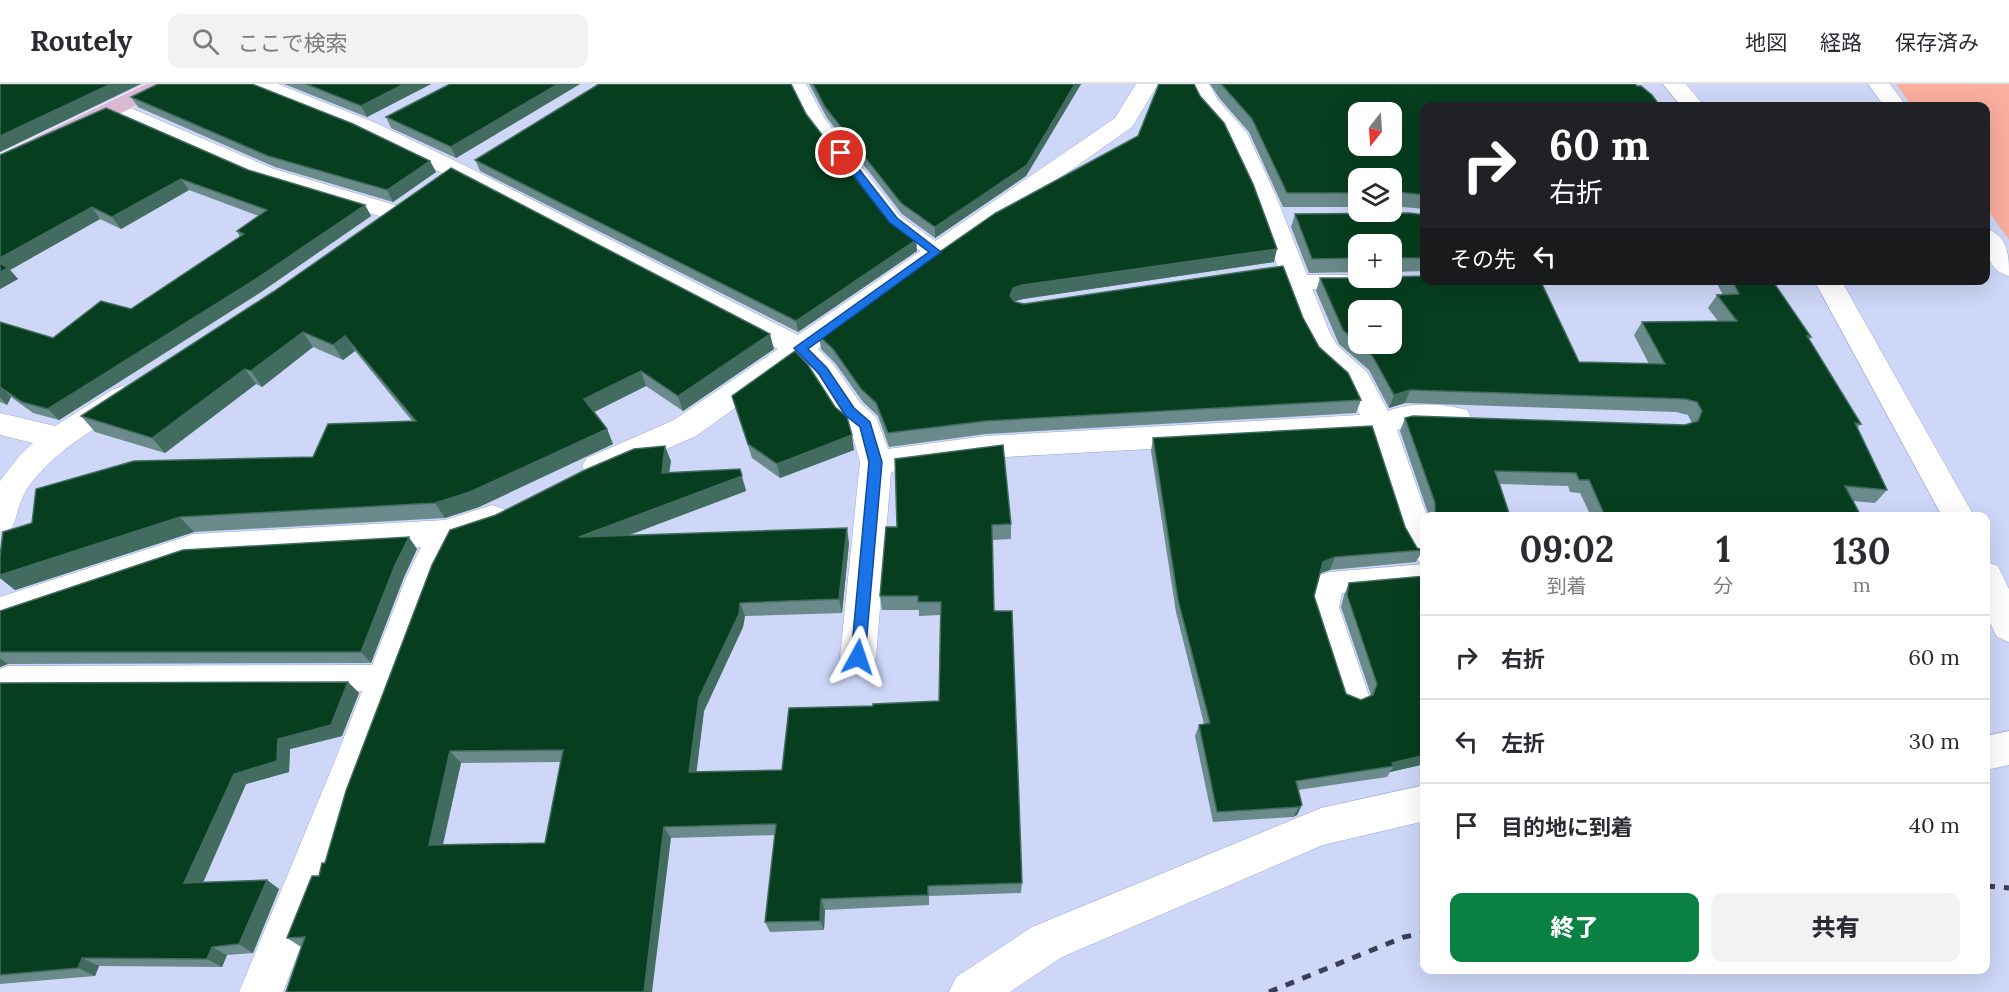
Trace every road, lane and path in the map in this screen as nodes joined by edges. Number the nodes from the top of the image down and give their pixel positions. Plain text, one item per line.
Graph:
1 (164, 84) edge
2 (258, 84) edge
3 (797, 84) edge
4 (1147, 84) edge
5 (1198, 84) edge
6 (1674, 84) edge
7 (1879, 84) edge
8 (1690, 102) edge
9 (1892, 102) edge
10 (114, 108) junction
11 (390, 117) edge
12 (368, 128) junction
13 (0, 163) edge
14 (467, 165) junction
15 (415, 199) junction
16 (372, 231) edge
17 (1990, 242) edge
18 (936, 252) junction
19 (2009, 268) edge
20 (1286, 275) junction
21 (1348, 279) edge
22 (1830, 285) edge
23 (800, 348) junction
24 (146, 381) edge
25 (1488, 419) edge
26 (0, 424) edge
27 (1380, 425) junction
28 (58, 438) junction
29 (876, 462) junction
30 (570, 479) edge
31 (521, 503) edge
32 (1956, 512) edge
33 (0, 519) edge
34 (445, 533) junction
35 (1420, 542) edge
36 (1420, 575) edge
37 (1990, 585) edge
38 (0, 611) edge
39 (2009, 627) edge
40 (858, 657) dead end
41 (385, 678) junction
42 (8, 679) dead end
43 (1353, 696) edge
44 (2009, 748) edge
45 (1990, 752) edge
46 (1420, 805) edge
47 (261, 992) edge
48 (971, 992) edge

1 - 10 main road
2 - 12 street
3 - 18 lane
4 - 18 street
5 - 20 street
6 - 8 street
7 - 9 street
10 - 13 main road
10 - 15 street
11 - 12 street
12 - 14 street
14 - 15 street
14 - 23 street
15 - 16 street
17 - 19 street
18 - 23 street
20 - 21 lane
20 - 27 street
22 - 32 street
23 - 29 street
23 - 30 street
24 - 28 street
25 - 27 street
26 - 28 street
27 - 29 street
27 - 35 street
28 - 33 street
29 - 40 street
31 - 34 street
34 - 38 street
34 - 41 street
36 - 43 lane
37 - 39 street
41 - 42 lane
41 - 47 street
44 - 45 street
46 - 48 street

